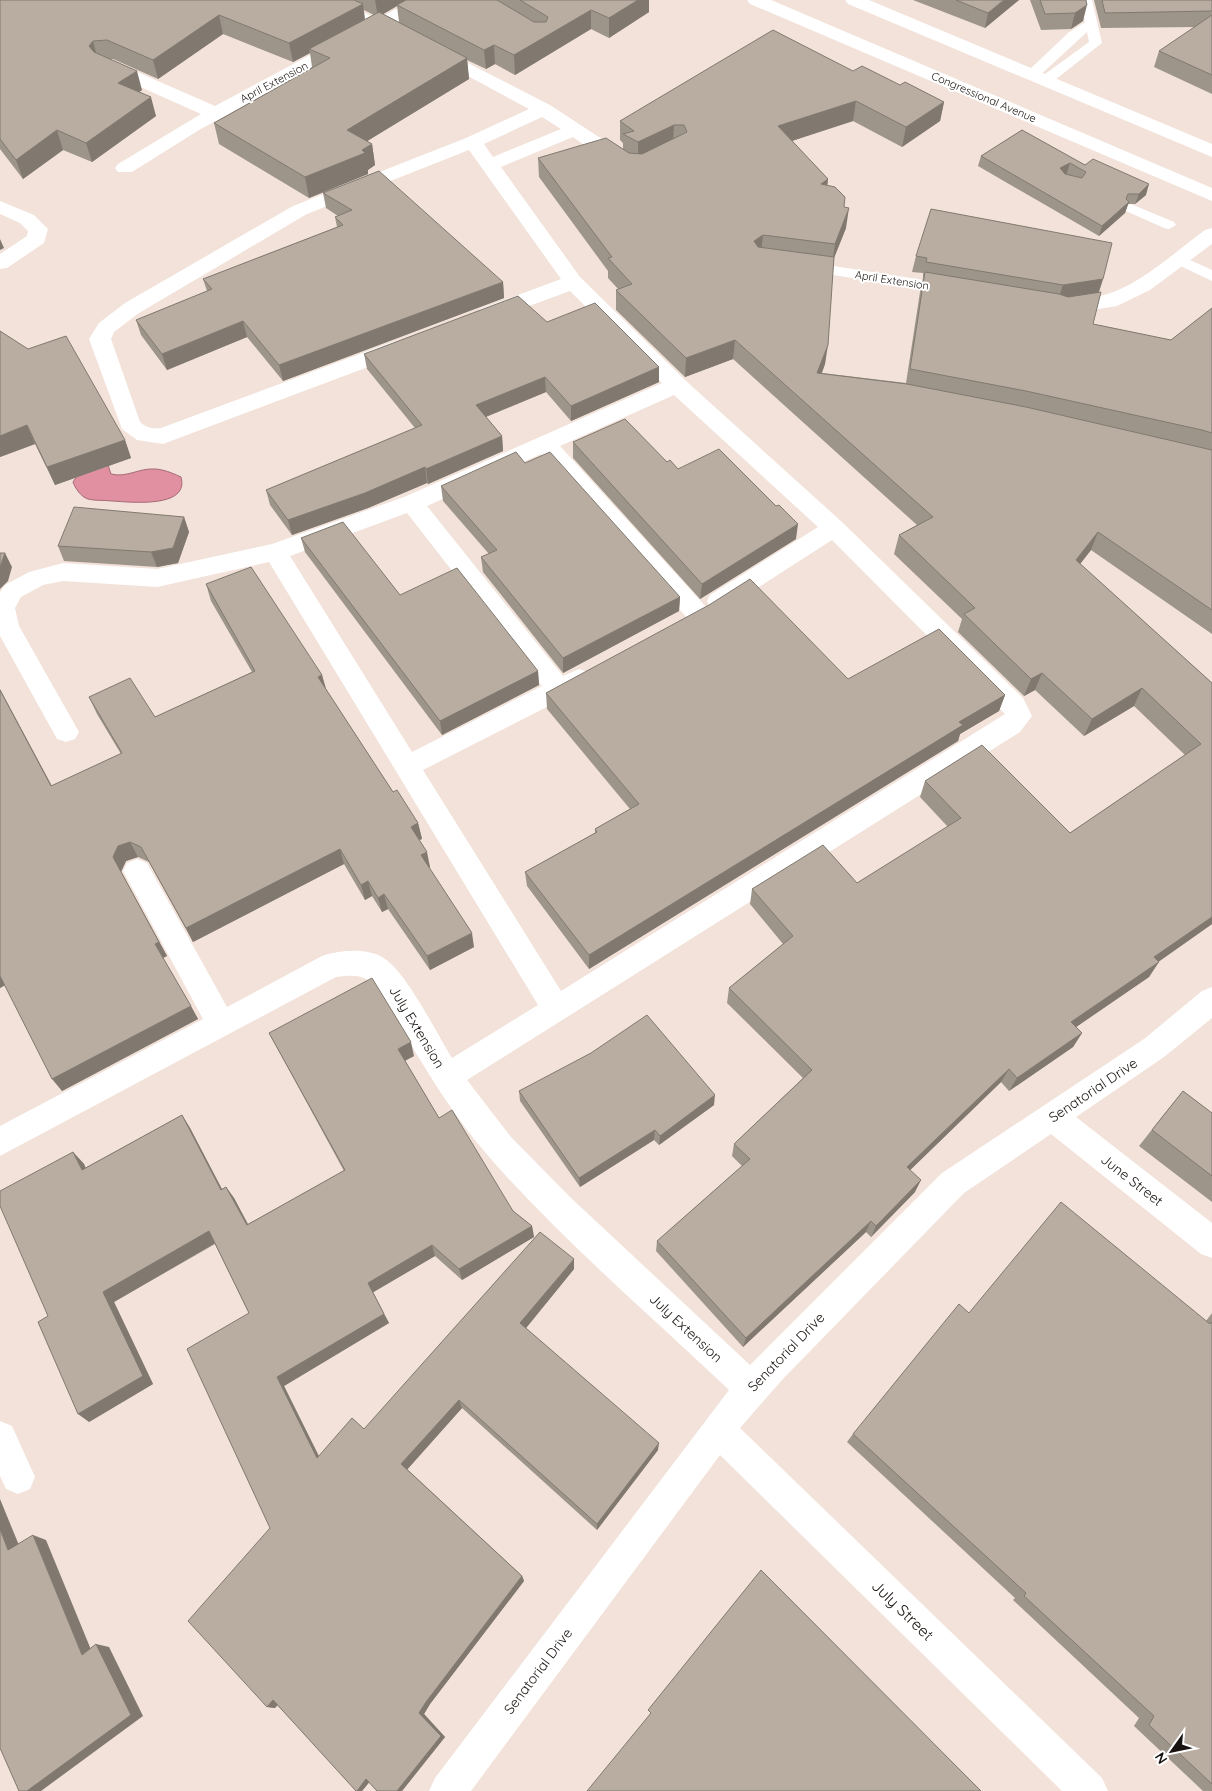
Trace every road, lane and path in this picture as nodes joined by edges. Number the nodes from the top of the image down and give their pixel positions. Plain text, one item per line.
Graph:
1 (328, 0) edge
2 (426, 0) edge
3 (756, 0) edge
4 (854, 0) edge
5 (1086, 0) edge
6 (1100, 0) edge
7 (1091, 23) junction
8 (382, 24) junction
9 (399, 32) edge
10 (416, 42) edge
11 (106, 65) edge
12 (1039, 78) junction
13 (543, 109) junction
14 (215, 113) junction
15 (575, 130) junction
16 (473, 142) junction
17 (1212, 151) edge
18 (612, 154) edge
19 (489, 165) junction
20 (125, 168) dead end
21 (1212, 195) edge
22 (0, 207) edge
23 (1130, 208) edge
24 (1169, 225) dead end
25 (1212, 234) edge
26 (1180, 260) junction
27 (0, 263) edge
28 (790, 265) edge
29 (1212, 276) edge
30 (573, 282) junction
31 (966, 292) edge
32 (1053, 306) edge
33 (470, 320) edge
34 (414, 341) edge
35 (677, 385) junction
36 (544, 443) junction
37 (412, 503) junction
38 (834, 528) junction
39 (275, 552) junction
40 (602, 666) edge
41 (559, 689) junction
42 (66, 732) dead end
43 (406, 766) junction
44 (137, 871) edge
45 (1212, 1000) edge
46 (557, 1010) junction
47 (221, 1024) junction
48 (447, 1077) junction
49 (1052, 1117) junction
50 (0, 1142) edge
51 (1212, 1244) edge
52 (751, 1388) junction
53 (718, 1430) junction
54 (0, 1438) edge
55 (18, 1477) dead end
56 (448, 1791) edge
57 (1089, 1791) edge

1 - 8 lane
2 - 8 street, April Extension
3 - 21 street, Congressional Avenue
4 - 12 street
5 - 6 lane
5 - 7 lane
7 - 12 lane
7 - 12 lane
8 - 9 street
8 - 14 street, April Extension
10 - 13 street
11 - 14 street
12 - 17 street
13 - 15 street
13 - 16 street
14 - 20 street, April Extension
15 - 18 street
15 - 19 street
16 - 19 street
16 - 34 street
19 - 30 street
22 - 27 street
23 - 24 lane
25 - 26 street
26 - 29 lane
26 - 32 street
28 - 31 lane, April Extension
30 - 33 street
30 - 35 street
35 - 36 street
35 - 38 street
36 - 37 street
36 - 38 street
37 - 39 street
37 - 41 street
38 - 46 street
39 - 42 street
39 - 43 street
40 - 41 street
41 - 43 street
43 - 46 street
44 - 47 street
45 - 49 street, Senatorial Drive
46 - 48 street
47 - 48 street, July Extension
47 - 50 street, July Extension
48 - 52 street, July Extension
49 - 51 street, June Street
49 - 52 street, Senatorial Drive
52 - 53 street, Senatorial Drive
53 - 56 street, Senatorial Drive
53 - 57 street, July Street
54 - 55 street

